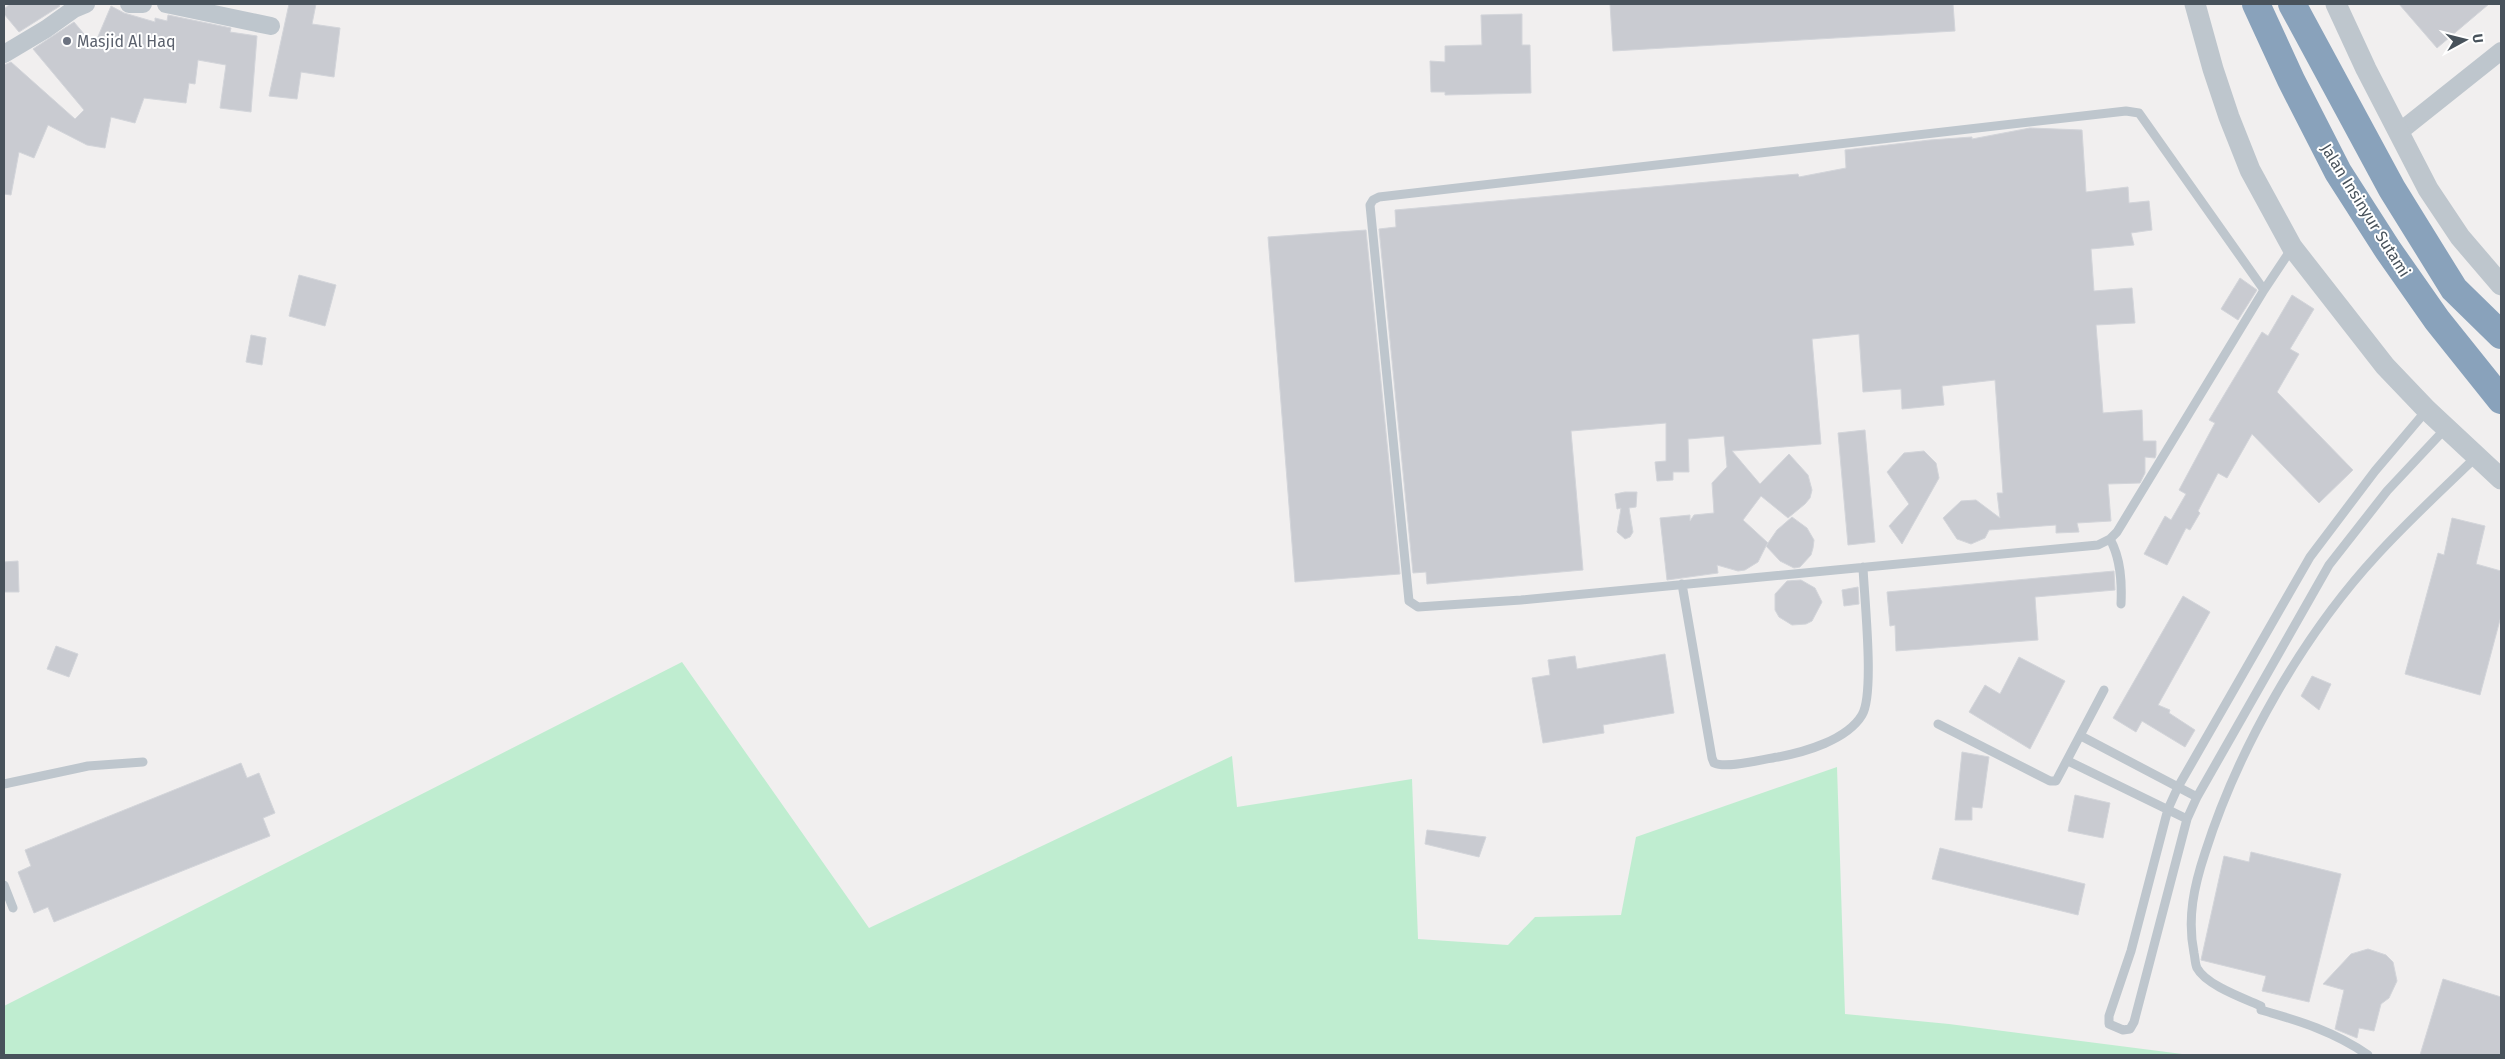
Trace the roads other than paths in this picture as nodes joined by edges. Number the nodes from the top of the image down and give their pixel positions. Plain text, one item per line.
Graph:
1 (86, 4) edge
2 (129, 4) edge
3 (143, 4) edge
4 (166, 4) edge
5 (2195, 4) edge
6 (2256, 4) edge
7 (2292, 4) edge
8 (2336, 4) edge
9 (271, 26) dead end
10 (2501, 51) edge
11 (4, 54) edge
12 (2398, 133) junction
13 (2292, 248) junction
14 (2501, 285) edge
15 (2264, 290) junction
16 (2501, 335) edge
17 (2501, 400) edge
18 (2427, 410) junction
19 (2446, 428) junction
20 (2477, 456) junction
21 (2501, 479) edge
22 (2110, 539) junction
23 (1863, 567) junction
24 (1682, 584) junction
25 (2121, 604) dead end
26 (2104, 690) dead end
27 (1938, 724) dead end
28 (2081, 736) junction
29 (2068, 761) junction
30 (144, 762) dead end
31 (4, 784) edge
32 (2178, 787) junction
33 (2198, 797) junction
34 (2168, 809) junction
35 (2187, 819) junction
36 (4, 885) edge
37 (13, 908) dead end
38 (2368, 1055) edge

1 - 11 street
2 - 3 street
4 - 9 street
5 - 13 street
6 - 17 highway, Jalan Insinyur Sutami
7 - 16 highway, Jalan Insinyur Sutami
8 - 12 street
10 - 12 street
12 - 14 street
13 - 15 lane
13 - 18 street
15 - 22 lane
15 - 24 lane
18 - 19 street
18 - 32 lane
19 - 20 street
19 - 33 lane
20 - 21 street
20 - 38 lane
22 - 23 lane
22 - 25 lane
23 - 24 lane
23 - 24 lane
26 - 28 lane
27 - 29 lane
28 - 29 lane
28 - 32 lane
29 - 34 lane
30 - 31 lane
32 - 33 lane
32 - 34 lane
33 - 35 lane
34 - 35 lane
34 - 35 lane
36 - 37 lane

